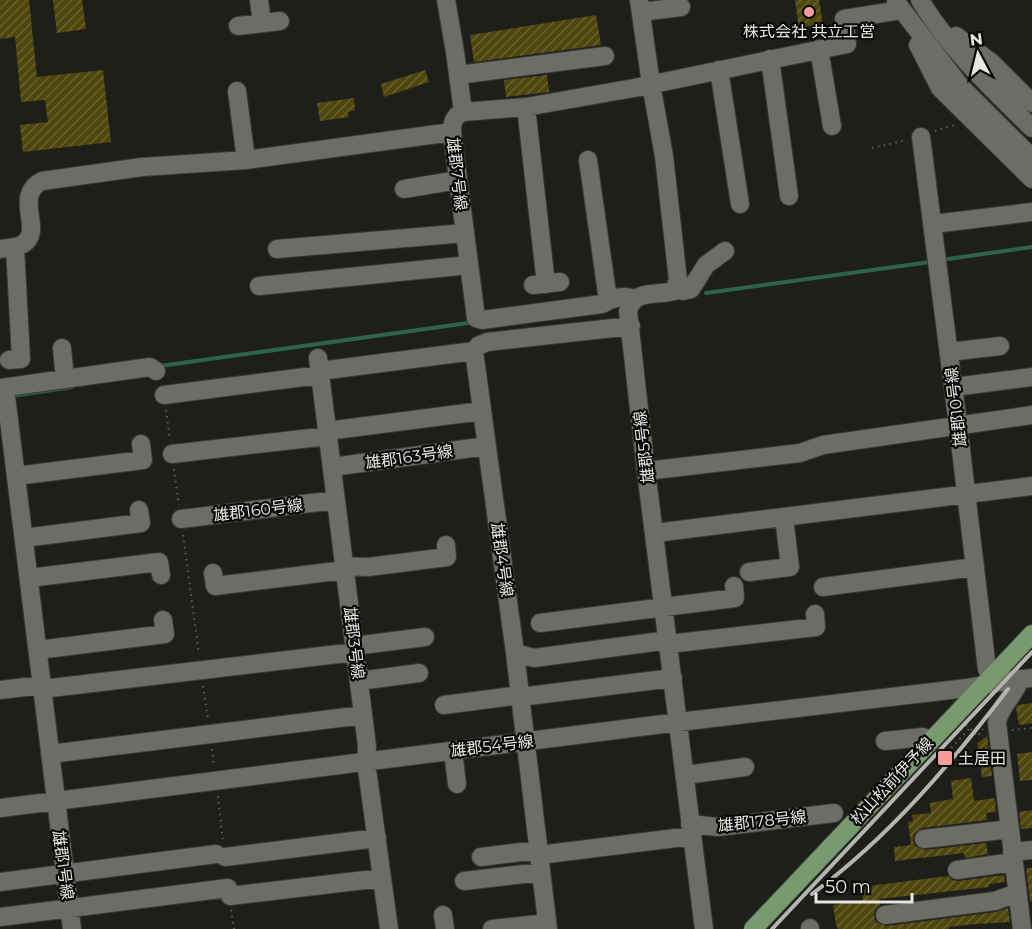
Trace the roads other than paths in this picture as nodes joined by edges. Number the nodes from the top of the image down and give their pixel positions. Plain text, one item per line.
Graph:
1 (259, 0) edge
2 (446, 0) edge
3 (921, 2) edge
4 (640, 6) edge
5 (681, 7) dead end
6 (902, 10) edge
7 (280, 21) dead end
8 (262, 23) junction
9 (238, 26) dead end
10 (819, 49) junction
11 (605, 56) dead end
12 (770, 59) junction
13 (719, 70) junction
14 (458, 75) junction
15 (651, 84) junction
16 (237, 91) dead end
17 (1032, 103) edge
18 (526, 107) junction
19 (463, 112) junction
20 (832, 126) dead end
21 (1032, 128) edge
22 (452, 132) junction
23 (921, 137) dead end
24 (1032, 158) edge
25 (246, 160) junction
26 (588, 160) dead end
27 (1032, 179) edge
28 (458, 180) junction
29 (784, 186) dead end
30 (404, 189) dead end
31 (740, 204) dead end
32 (1032, 212) edge
33 (933, 224) junction
34 (465, 233) junction
35 (282, 245) dead end
36 (8, 248) edge
37 (725, 251) dead end
38 (469, 266) junction
39 (546, 284) dead end
40 (259, 286) dead end
41 (676, 288) junction
42 (633, 299) junction
43 (608, 300) junction
44 (631, 326) junction
45 (1000, 346) dead end
46 (62, 348) dead end
47 (474, 351) junction
48 (949, 352) junction
49 (9, 360) dead end
50 (319, 368) junction
51 (153, 369) dead end
52 (1032, 377) edge
53 (65, 379) junction
54 (954, 387) junction
55 (4, 392) edge
56 (164, 395) road end
57 (482, 411) junction
58 (1032, 415) edge
59 (958, 425) junction
60 (327, 434) junction
61 (141, 444) dead end
62 (487, 446) junction
63 (172, 454) road end
64 (332, 467) junction
65 (646, 471) junction
66 (16, 476) junction
67 (1032, 486) edge
68 (966, 494) junction
69 (336, 500) junction
70 (140, 510) dead end
71 (185, 514) road end
72 (784, 517) junction
73 (655, 533) junction
74 (24, 538) junction
75 (446, 545) dead end
76 (757, 567) dead end
77 (975, 567) junction
78 (345, 568) junction
79 (213, 573) dead end
80 (161, 575) dead end
81 (28, 578) junction
82 (734, 586) dead end
83 (823, 587) dead end
84 (665, 606) junction
85 (815, 614) dead end
86 (163, 620) dead end
87 (540, 623) dead end
88 (1032, 634) edge
89 (425, 637) dead end
90 (669, 642) junction
91 (355, 649) junction
92 (38, 650) junction
93 (514, 653) junction
94 (419, 673) dead end
95 (673, 678) junction
96 (1007, 680) edge
97 (359, 681) junction
98 (42, 687) junction
99 (0, 690) edge
100 (520, 696) junction
101 (444, 705) dead end
102 (363, 715) junction
103 (679, 722) junction
104 (525, 741) junction
105 (885, 741) dead end
106 (931, 741) junction
107 (453, 751) junction
108 (50, 754) junction
109 (366, 762) junction
110 (745, 767) dead end
111 (685, 775) junction
112 (457, 783) dead end
113 (55, 802) junction
114 (0, 808) edge
115 (826, 810) dead end
116 (691, 830) junction
117 (1010, 830) junction
118 (377, 838) junction
119 (924, 839) dead end
120 (1032, 850) edge
121 (481, 857) dead end
122 (1013, 857) junction
123 (539, 859) junction
124 (957, 870) dead end
125 (64, 874) junction
126 (382, 878) junction
127 (0, 882) edge
128 (464, 882) dead end
129 (1022, 900) edge
130 (69, 908) junction
131 (892, 910) dead end
132 (0, 916) edge
133 (547, 926) edge
134 (72, 929) edge
135 (389, 929) edge
136 (492, 929) edge
137 (704, 929) edge
138 (753, 929) edge
139 (1022, 929) edge

1 - 8 street
2 - 14 street, 雄郡7号線
3 - 17 street
3 - 21 street
4 - 5 street
4 - 15 street
6 - 10 street
6 - 24 street
6 - 27 street
7 - 8 street
8 - 9 street
10 - 12 street
10 - 20 street
11 - 14 street
12 - 13 street
12 - 29 street
13 - 15 street
13 - 31 street
14 - 19 street, 雄郡7号線
15 - 18 street
15 - 41 street
16 - 25 street
18 - 19 street
18 - 39 street
19 - 22 street, 雄郡7号線
22 - 25 street
22 - 28 street, 雄郡7号線
23 - 33 street, 雄郡10号線
25 - 36 street
26 - 43 street
28 - 30 street
28 - 34 street, 雄郡7号線
32 - 33 street
33 - 48 street, 雄郡10号線
34 - 35 street
34 - 38 street, 雄郡7号線
36 - 49 street
37 - 41 street
38 - 40 street
38 - 43 street, 雄郡7号線
41 - 42 street
42 - 43 street
42 - 44 street, 雄郡5号線
44 - 47 street
44 - 65 street, 雄郡5号線
45 - 48 street
46 - 53 street
47 - 50 street
47 - 57 street, 雄郡4号線
48 - 54 street, 雄郡10号線
50 - 56 street
50 - 60 street, 雄郡3号線
51 - 53 street
52 - 54 street
53 - 55 street
54 - 59 street, 雄郡10号線
55 - 66 street, 雄郡1号線
57 - 60 street
57 - 62 street, 雄郡4号線
58 - 59 street
59 - 65 street
59 - 68 street, 雄郡10号線
60 - 63 street
60 - 64 street, 雄郡3号線
61 - 66 street
62 - 64 street, 雄郡163号線
62 - 93 street, 雄郡4号線
64 - 69 street, 雄郡3号線
65 - 73 street, 雄郡5号線
66 - 74 street, 雄郡1号線
67 - 68 street
68 - 72 street
68 - 77 street, 雄郡10号線
69 - 71 street, 雄郡160号線
69 - 78 street, 雄郡3号線
70 - 74 street
72 - 73 street
72 - 76 street
73 - 84 street, 雄郡5号線
74 - 81 street, 雄郡1号線
75 - 78 street
77 - 83 street
77 - 96 street, 雄郡10号線
78 - 79 street
78 - 91 street, 雄郡3号線
80 - 81 street
81 - 92 street, 雄郡1号線
82 - 84 street
84 - 87 street
84 - 90 street, 雄郡5号線
85 - 90 street
86 - 92 street
88 - 96 main road, 松山松前伊予線
89 - 91 street
90 - 93 street
90 - 95 street, 雄郡5号線
91 - 97 street, 雄郡3号線
91 - 98 street
92 - 98 street, 雄郡1号線
93 - 100 street, 雄郡4号線
94 - 97 street
95 - 100 street
95 - 103 street, 雄郡5号線
96 - 103 street, 雄郡54号線
96 - 106 main road, 松山松前伊予線
96 - 117 street
97 - 102 street, 雄郡3号線
98 - 99 street
98 - 108 street, 雄郡1号線
100 - 101 street
100 - 104 street, 雄郡4号線
102 - 108 street
102 - 109 street, 雄郡3号線
103 - 104 street, 雄郡54号線
103 - 111 street, 雄郡5号線
104 - 107 street, 雄郡54号線
104 - 123 street, 雄郡4号線
105 - 106 street
106 - 138 main road, 松山松前伊予線
107 - 109 street, 雄郡54号線
107 - 112 street
108 - 113 street, 雄郡1号線
109 - 113 street, 雄郡54号線
109 - 118 street, 雄郡3号線
110 - 111 street
111 - 116 street, 雄郡5号線
113 - 114 street, 雄郡54号線
113 - 125 street, 雄郡1号線
115 - 116 street, 雄郡178号線
116 - 123 street, 雄郡178号線
116 - 137 street, 雄郡5号線
117 - 119 street
117 - 122 street
118 - 125 street
118 - 126 street, 雄郡3号線
120 - 122 street
121 - 123 street
122 - 124 street
122 - 129 street
123 - 128 street
123 - 133 street, 雄郡4号線
125 - 127 street
125 - 130 street, 雄郡1号線
126 - 130 street
126 - 135 street, 雄郡3号線
129 - 131 street
129 - 139 street
130 - 132 street
130 - 134 street, 雄郡1号線
133 - 136 street

